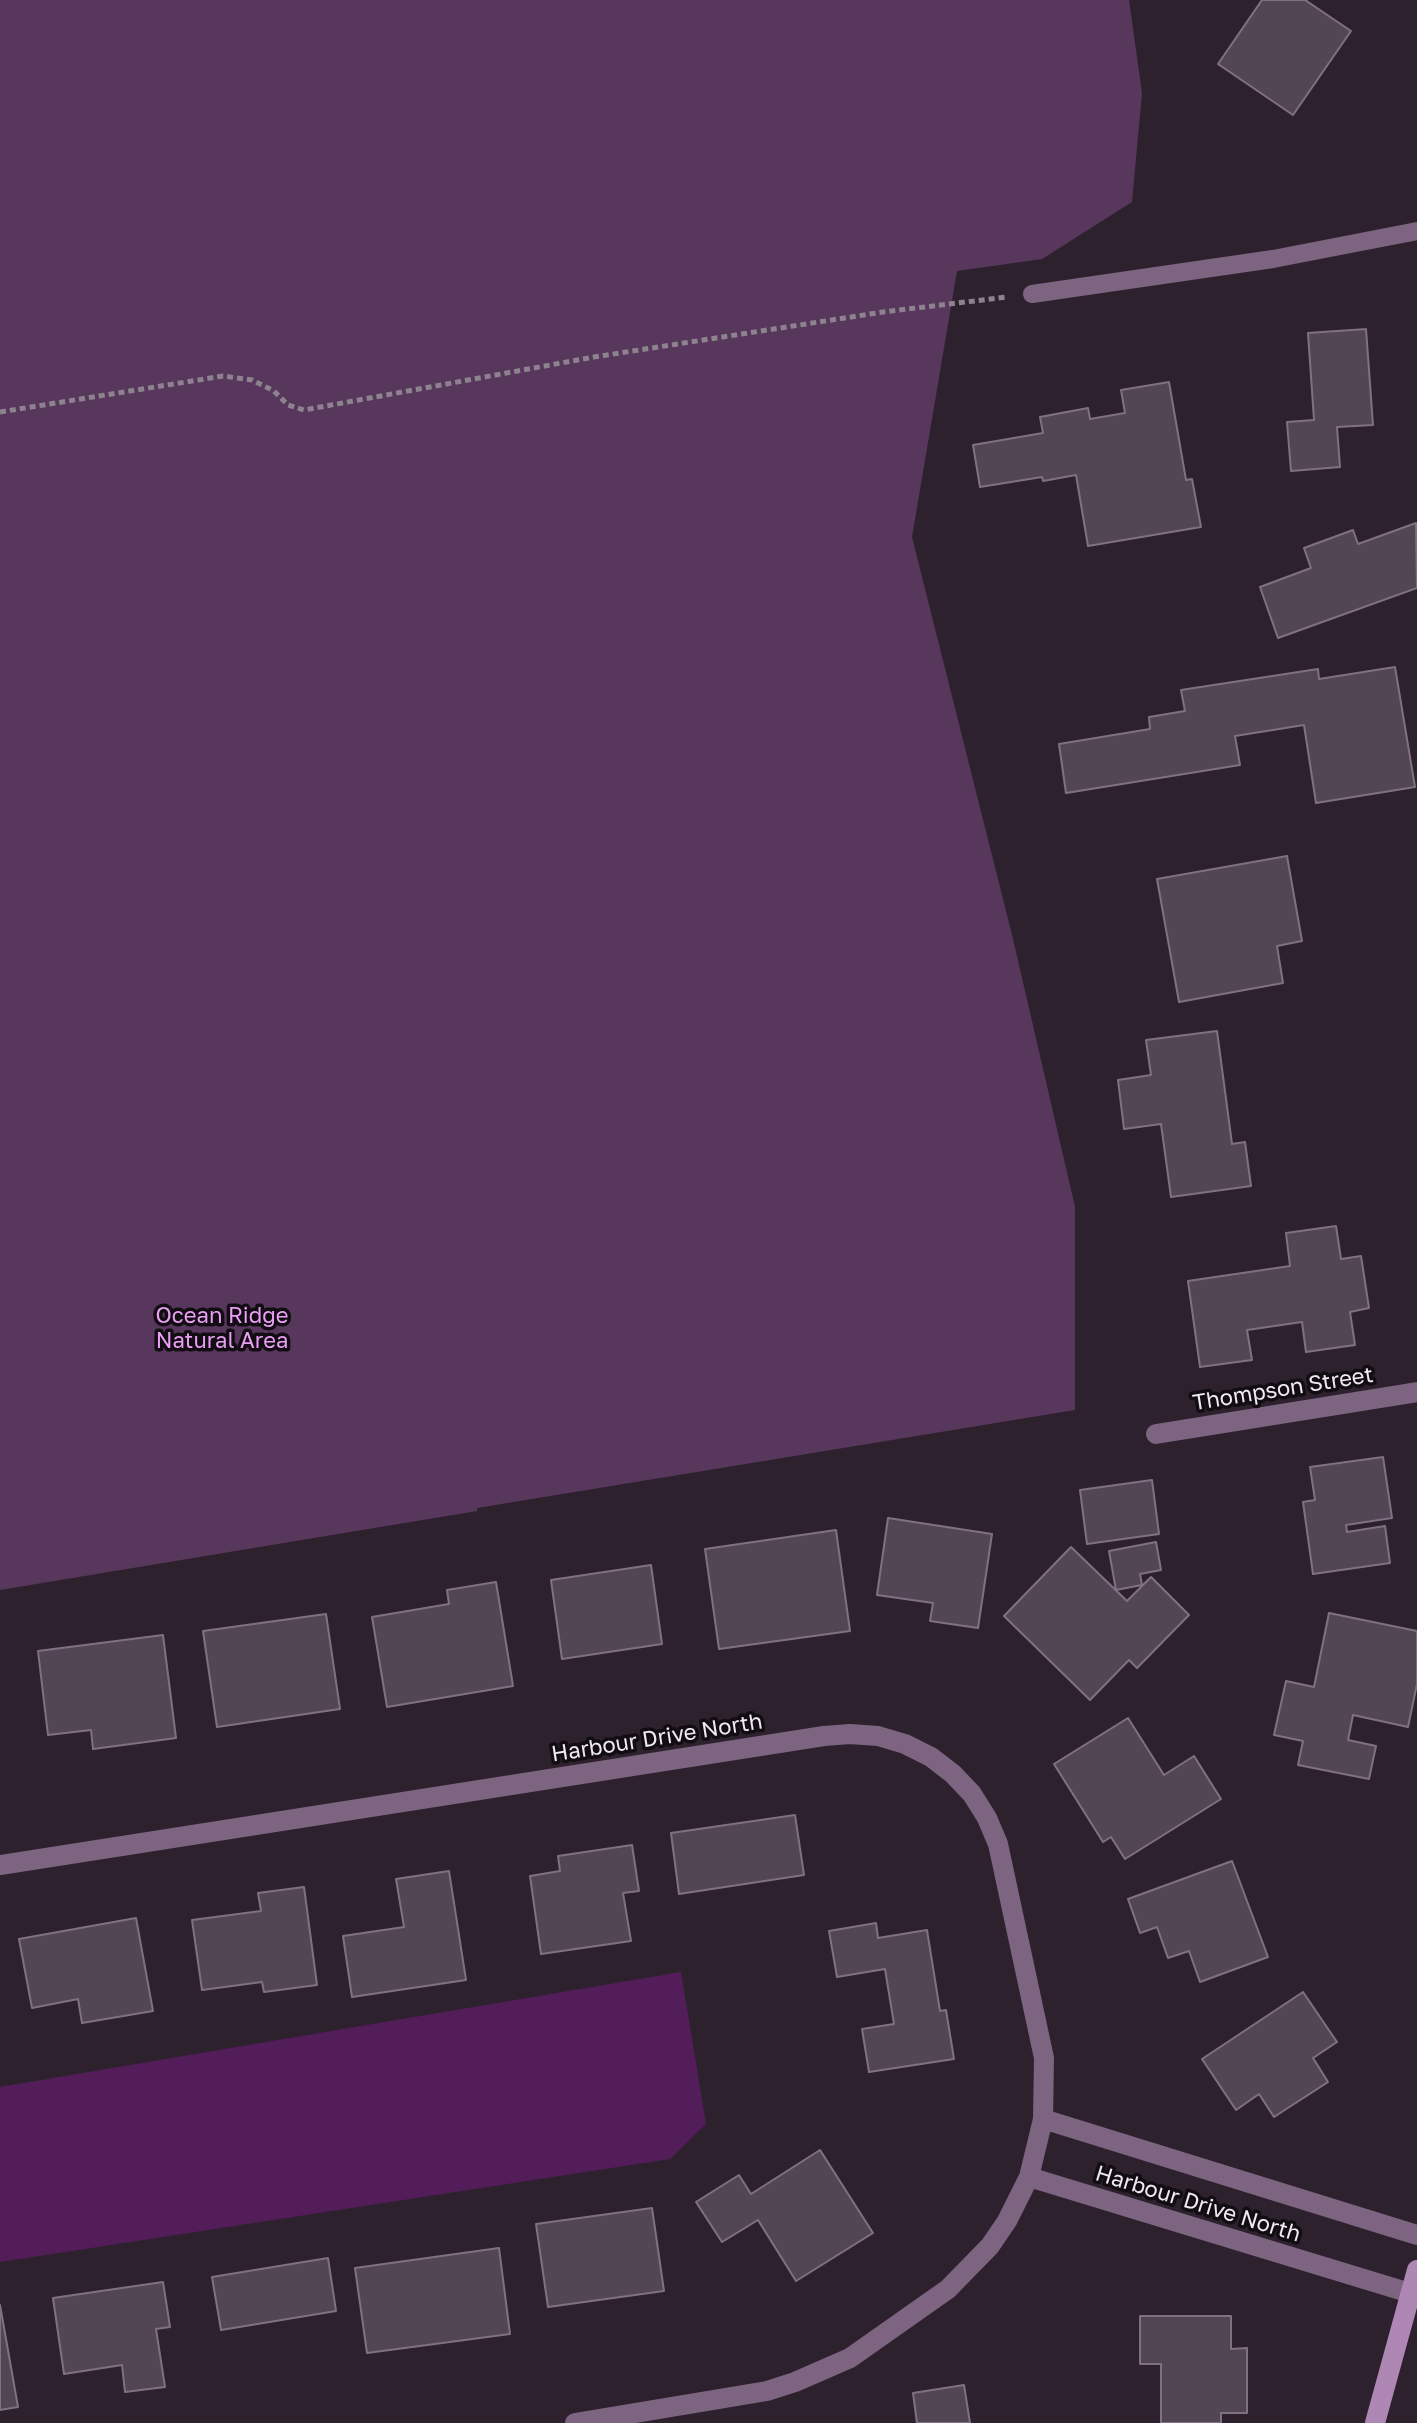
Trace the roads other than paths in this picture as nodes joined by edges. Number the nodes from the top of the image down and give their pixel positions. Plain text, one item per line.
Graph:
1 (1417, 231) edge
2 (1032, 294) road end
3 (1417, 1392) edge
4 (1156, 1434) dead end
5 (0, 1865) edge
6 (1043, 2119) junction
7 (1029, 2177) junction
8 (1417, 2235) edge
9 (1417, 2270) edge
10 (1410, 2293) junction
11 (575, 2423) edge
12 (1375, 2423) edge

1 - 2 lane
3 - 4 street, Thompson Street
5 - 6 street, Harbour Drive North
6 - 7 street, Harbour Drive North
6 - 8 street, Harbour Drive North
7 - 10 street, Harbour Drive North
7 - 11 street
9 - 10 main road
10 - 12 main road

